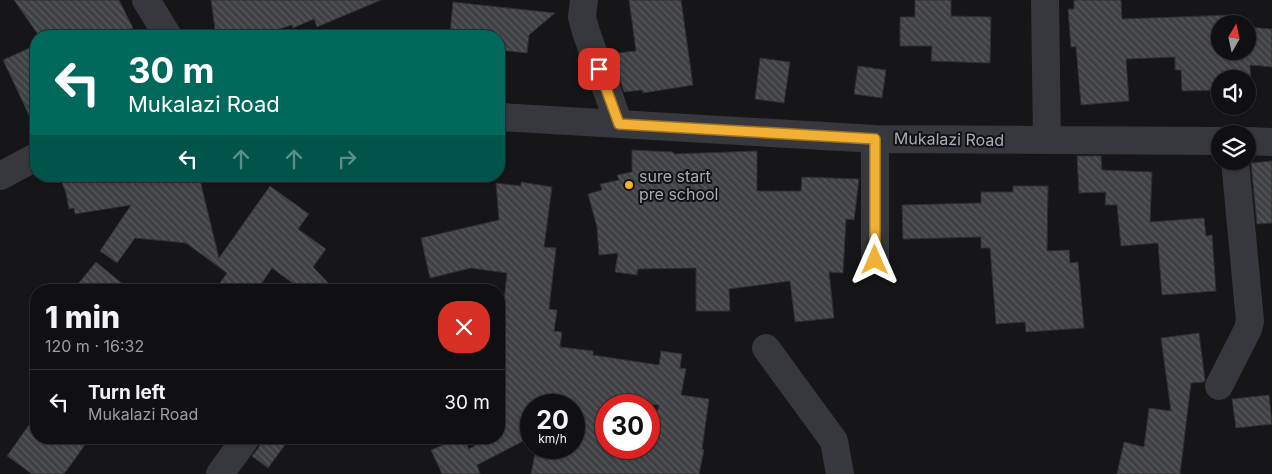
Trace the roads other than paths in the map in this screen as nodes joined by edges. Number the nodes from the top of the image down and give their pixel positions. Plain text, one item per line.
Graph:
1 (146, 0) edge
2 (584, 0) edge
3 (1045, 0) edge
4 (164, 30) edge
5 (505, 117) edge
6 (619, 124) junction
7 (875, 139) junction
8 (1047, 140) junction
9 (1211, 141) edge
10 (1256, 141) edge
11 (1272, 142) edge
12 (30, 160) edge
13 (1236, 170) edge
14 (0, 176) edge
15 (875, 260) dead end
16 (766, 348) dead end
17 (1219, 386) dead end
18 (242, 444) edge
19 (220, 474) edge
20 (840, 474) edge

1 - 4 street
2 - 6 street
3 - 8 street
5 - 6 street, Mukalazi Road
6 - 7 street, Mukalazi Road
7 - 8 street, Mukalazi Road
7 - 15 street
8 - 9 street, Mukalazi Road
10 - 11 street
12 - 14 street
13 - 17 street
16 - 20 street
18 - 19 street

